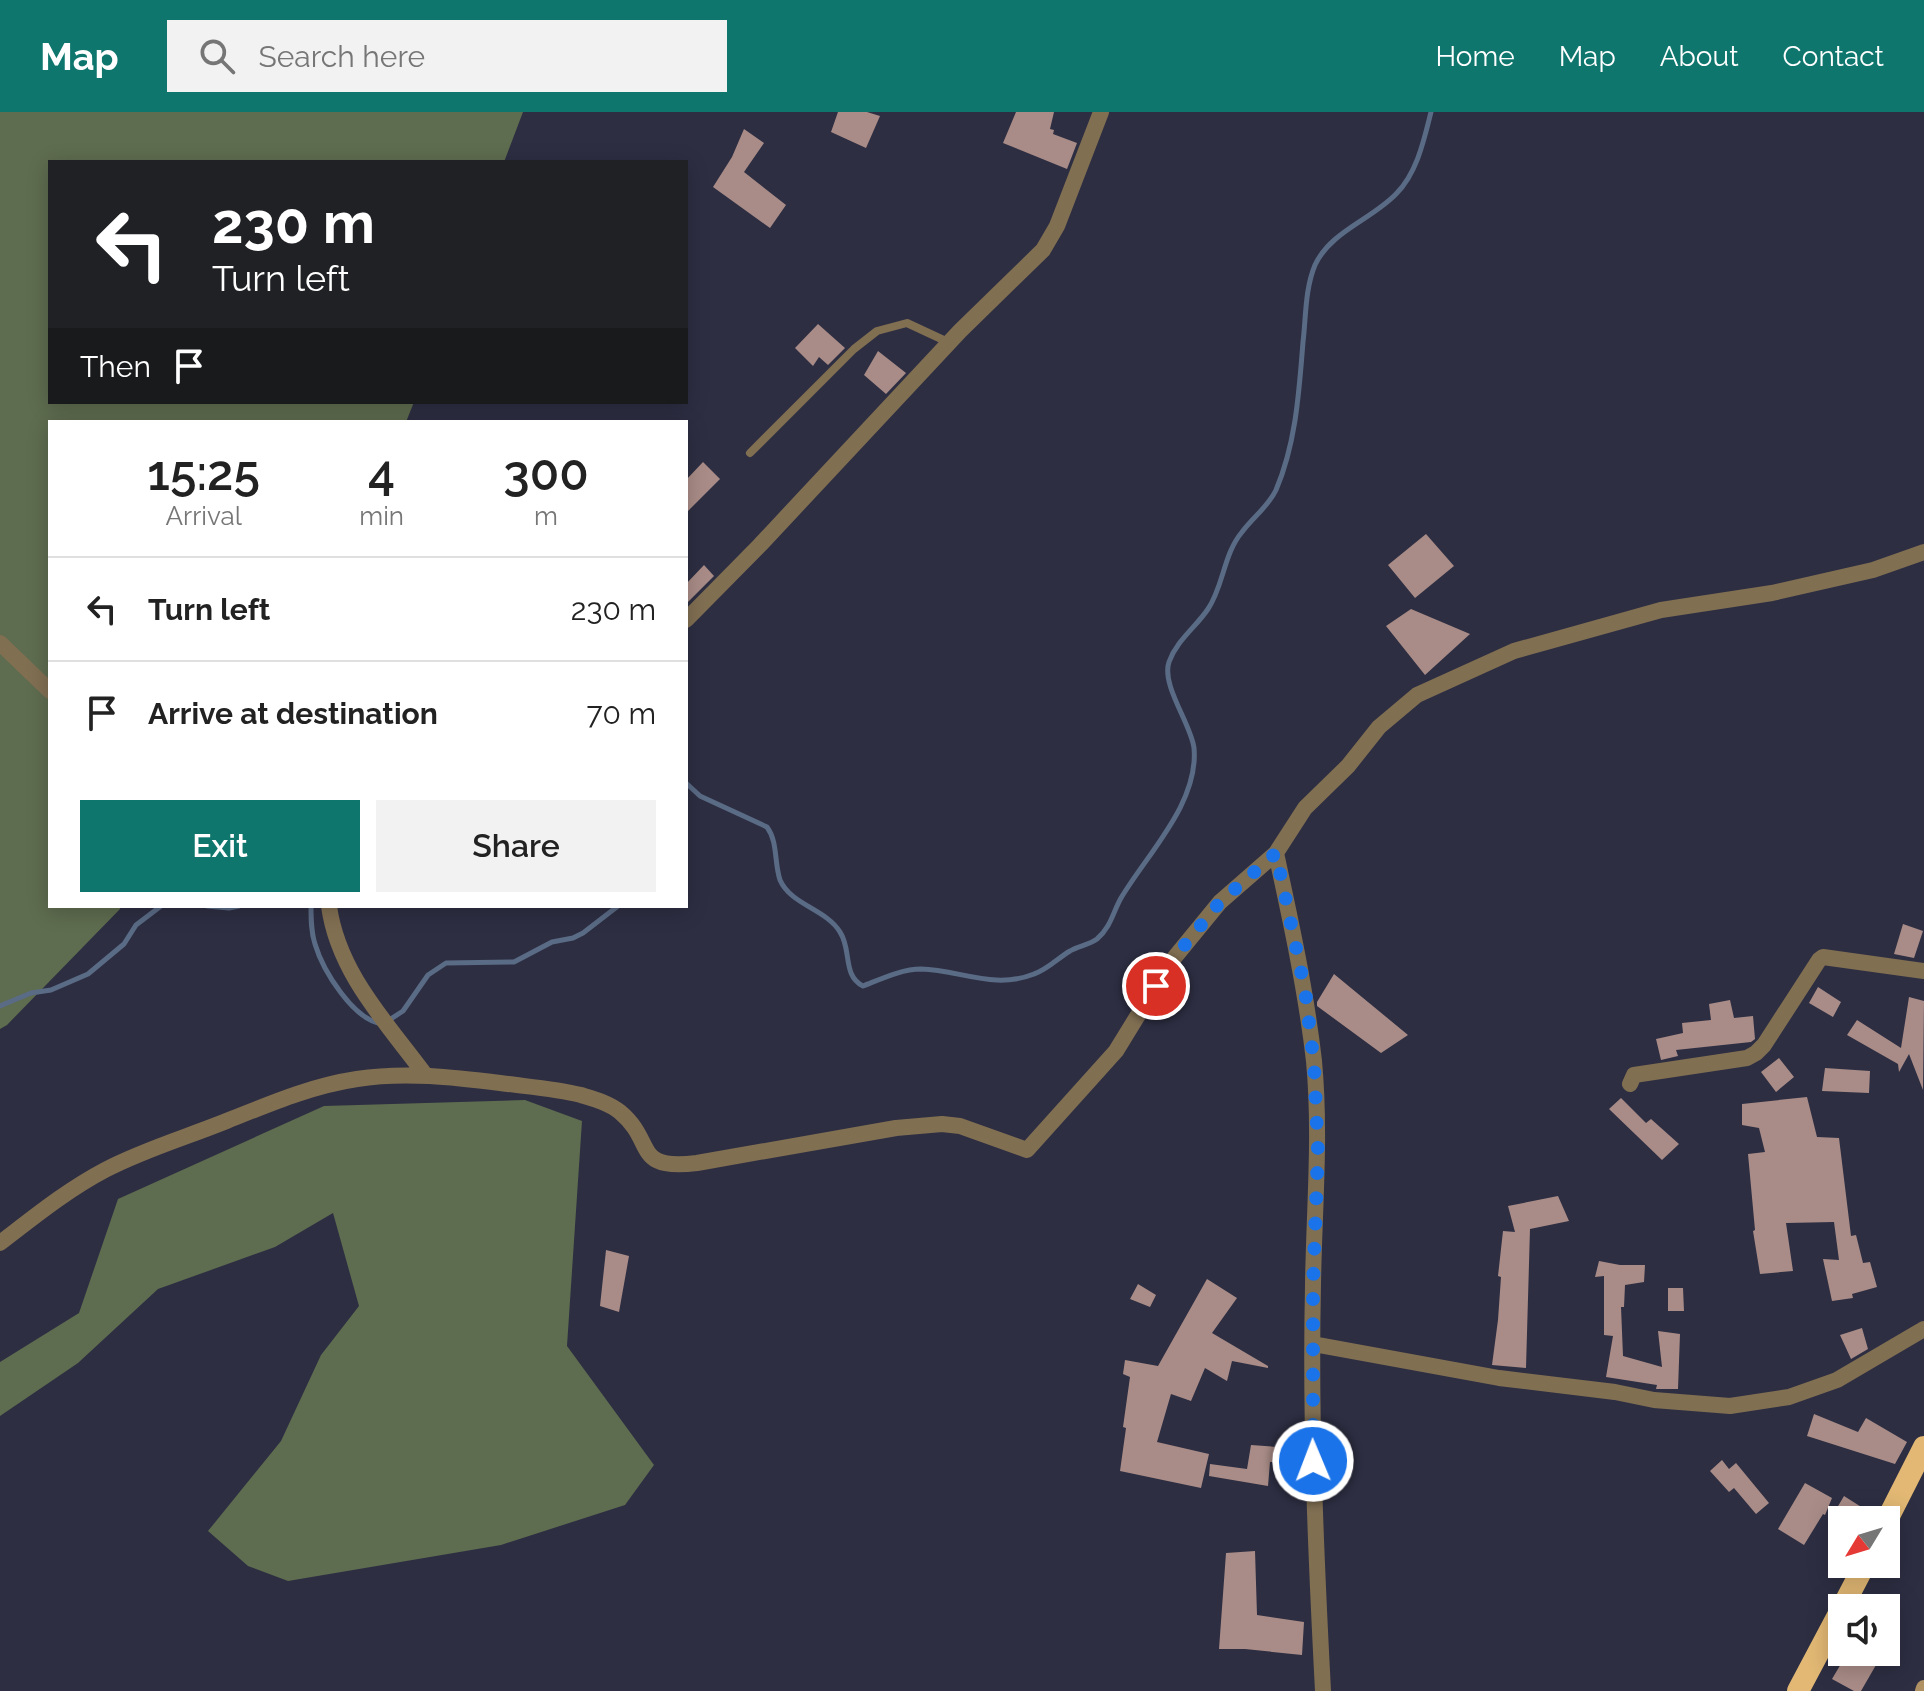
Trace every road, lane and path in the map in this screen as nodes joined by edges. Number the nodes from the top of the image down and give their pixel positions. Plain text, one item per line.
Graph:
1 (1101, 112) edge
2 (950, 343) junction
3 (750, 453) dead end
4 (1924, 552) edge
5 (688, 618) edge
6 (0, 643) edge
7 (48, 689) edge
8 (1276, 853) junction
9 (329, 908) edge
10 (1924, 971) edge
11 (426, 1076) junction
12 (1630, 1084) dead end
13 (0, 1243) edge
14 (1924, 1329) edge
15 (1313, 1344) junction
16 (1924, 1447) edge
17 (1894, 1506) edge
18 (1828, 1634) edge
19 (1323, 1691) edge
20 (1798, 1691) edge

1 - 2 street
2 - 3 lane
2 - 5 street
4 - 8 street
6 - 7 street
8 - 11 street
8 - 15 street
9 - 11 street
10 - 12 street
11 - 13 street
14 - 15 street
15 - 19 street
16 - 17 highway
18 - 20 highway

